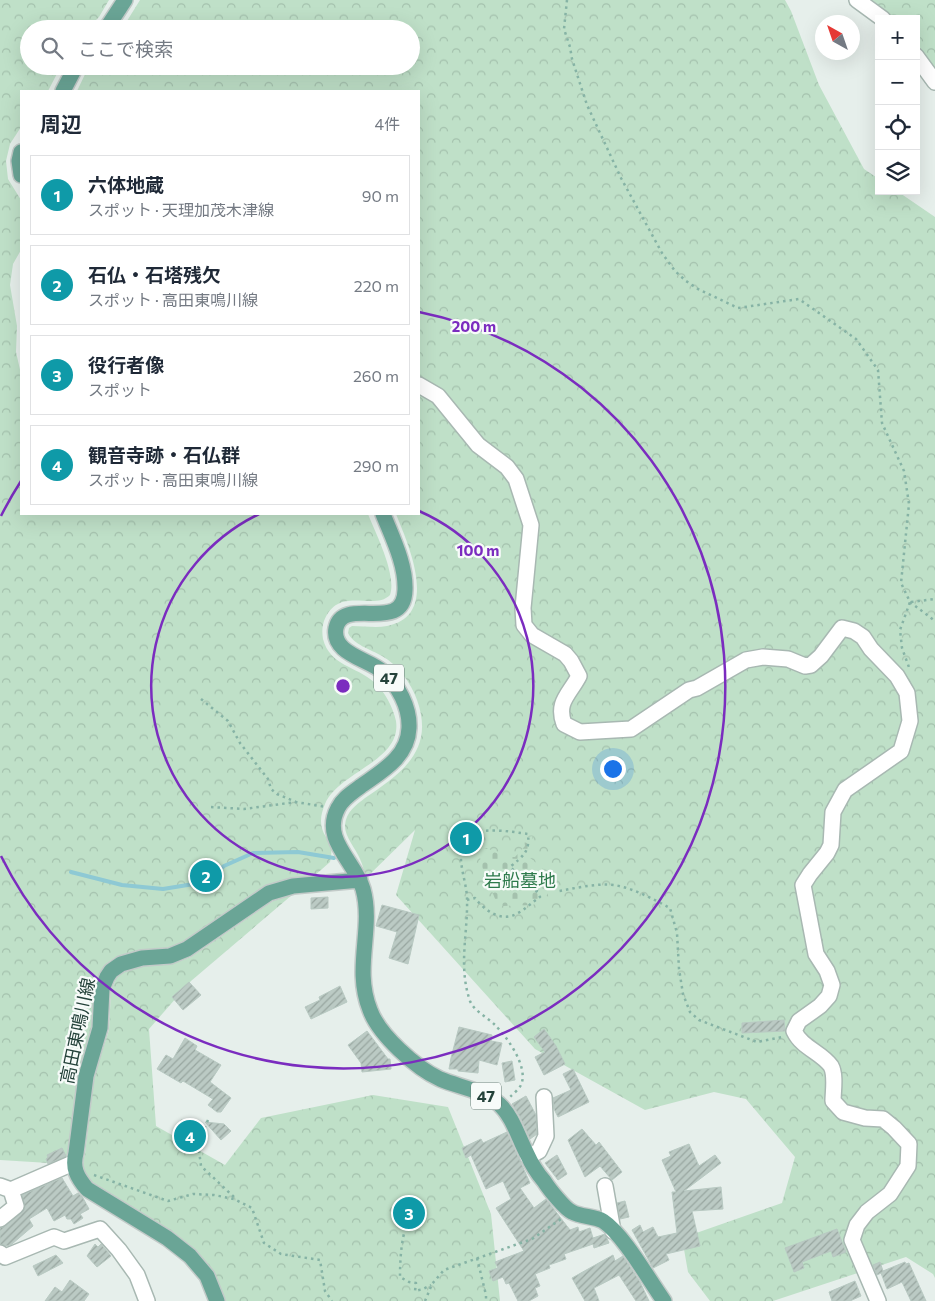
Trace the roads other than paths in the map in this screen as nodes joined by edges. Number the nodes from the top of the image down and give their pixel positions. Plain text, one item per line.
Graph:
1 (125, 0) edge
2 (857, 0) edge
3 (877, 15) edge
4 (112, 20) edge
5 (919, 60) edge
6 (71, 75) edge
7 (935, 82) edge
8 (64, 90) edge
9 (420, 386) edge
10 (383, 515) edge
11 (360, 880) junction
12 (544, 1097) dead end
13 (528, 1156) junction
14 (75, 1158) junction
15 (605, 1186) dead end
16 (5, 1188) edge
17 (0, 1219) edge
18 (613, 1231) junction
19 (0, 1253) edge
20 (147, 1301) edge
21 (217, 1301) edge
22 (664, 1301) edge
23 (878, 1301) edge

1 - 4 main road
2 - 3 street
5 - 7 street
6 - 8 main road
9 - 23 street
10 - 11 main road, 47
11 - 13 main road, 47
11 - 14 main road, 高田東鳴川線
12 - 13 street
13 - 18 main road, 47
14 - 16 street
14 - 21 main road
15 - 18 street
16 - 17 street
18 - 22 main road
19 - 20 street

